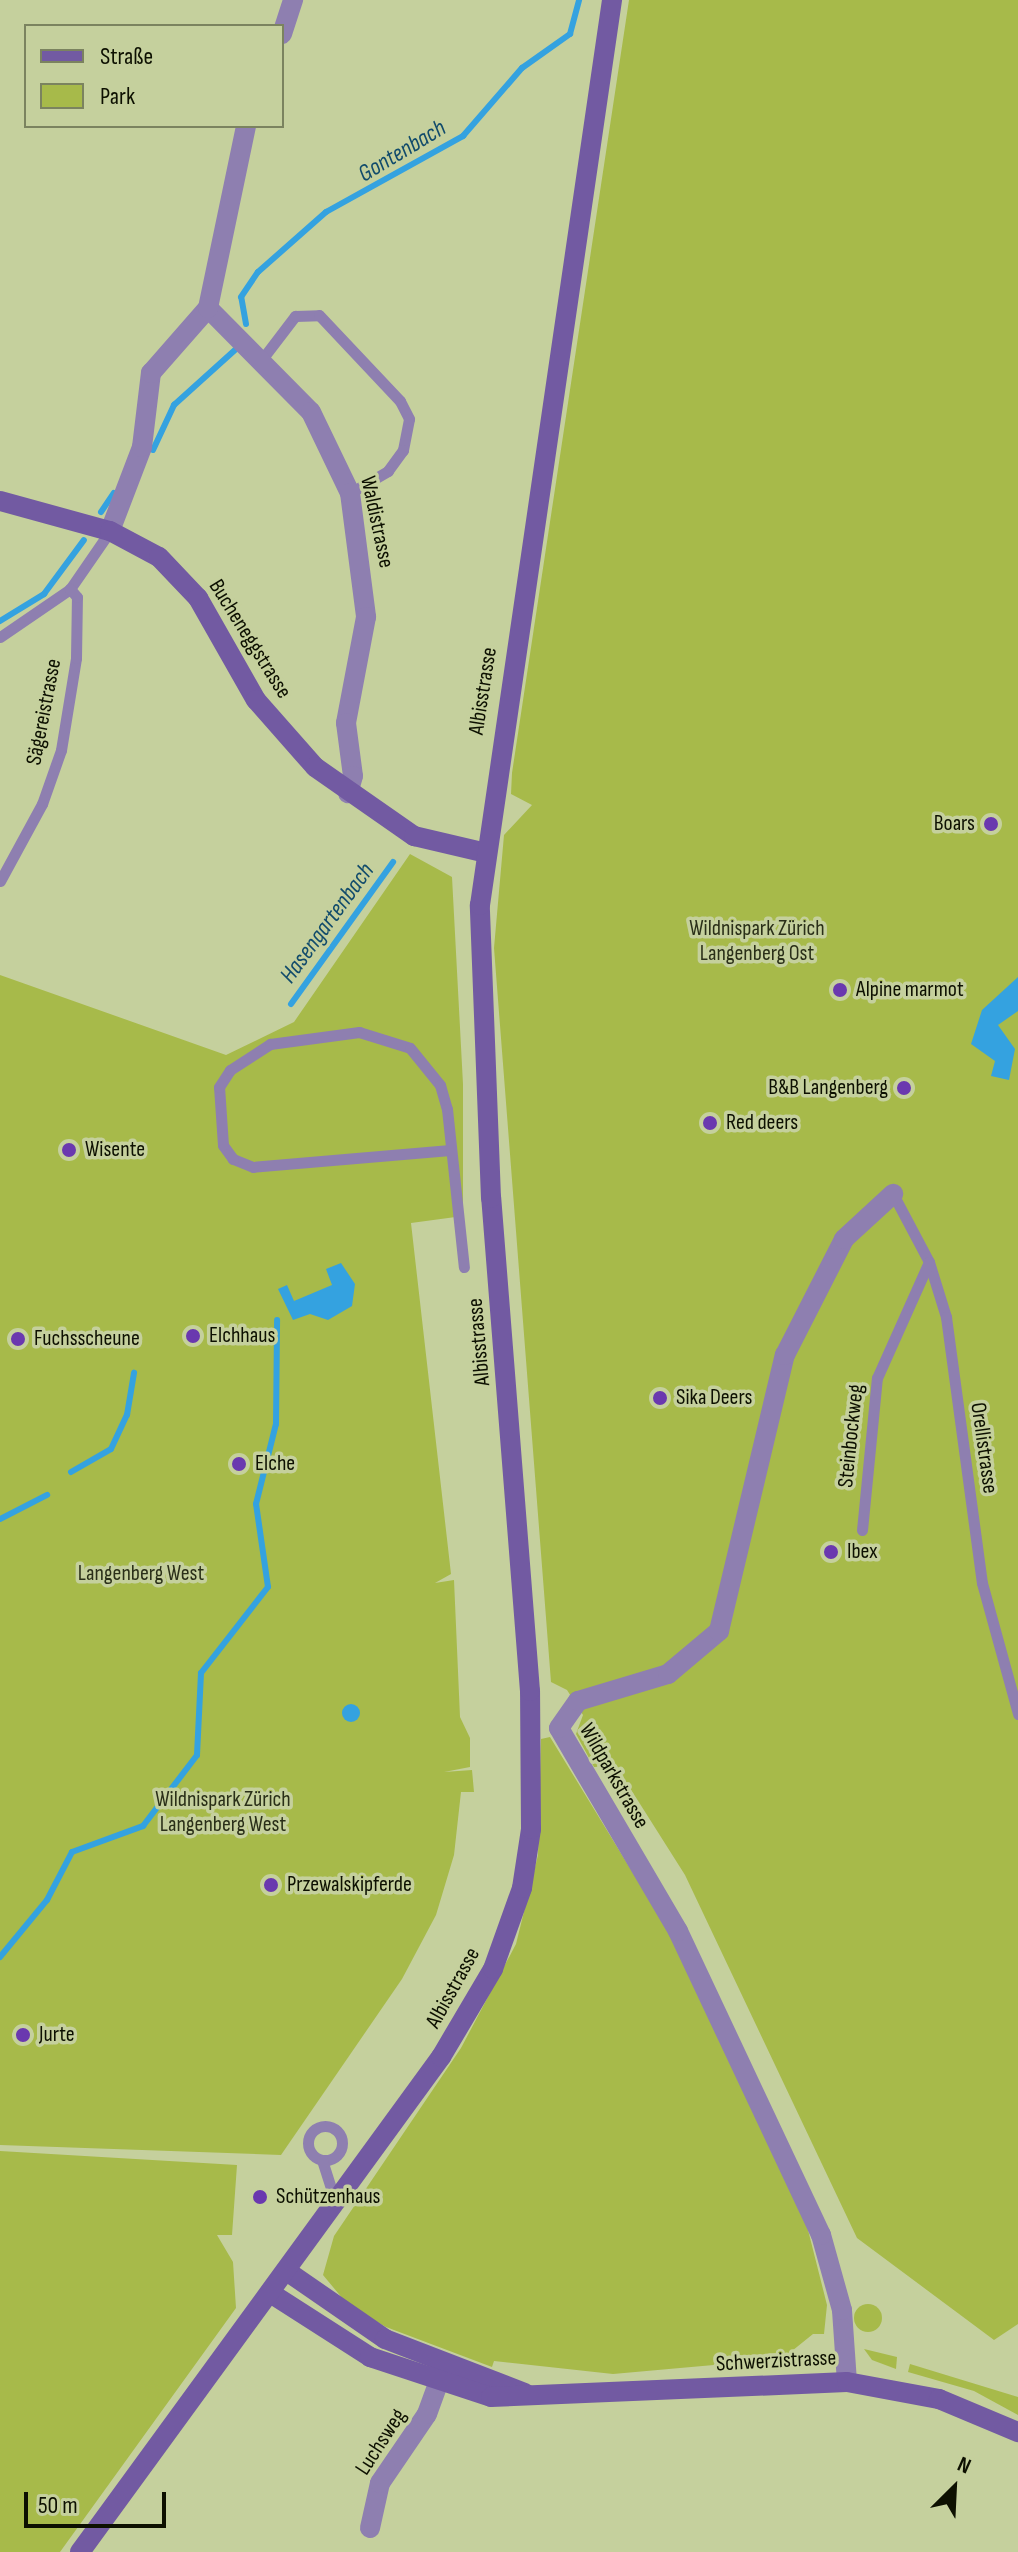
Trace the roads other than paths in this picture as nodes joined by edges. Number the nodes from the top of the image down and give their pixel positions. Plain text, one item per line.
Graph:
1 (293, 0) edge
2 (612, 0) edge
3 (284, 28) edge
4 (246, 128) edge
5 (208, 308) junction
6 (263, 358) junction
7 (350, 493) junction
8 (0, 501) edge
9 (110, 531) junction
10 (70, 589) junction
11 (0, 637) edge
12 (348, 793) junction
13 (482, 852) junction
14 (0, 881) edge
15 (450, 1150) junction
16 (893, 1194) joint
17 (929, 1262) junction
18 (464, 1267) dead end
19 (862, 1530) dead end
20 (1018, 1714) edge
21 (322, 2160) dead end
22 (337, 2205) junction
23 (288, 2272) junction
24 (272, 2294) junction
25 (445, 2362) junction
26 (847, 2382) junction
27 (438, 2383) junction
28 (528, 2395) junction
29 (1018, 2432) edge
30 (370, 2528) dead end
31 (80, 2552) edge

1 - 3 street
2 - 13 main road, Albisstrasse
4 - 5 street
5 - 6 street, Waldistrasse
5 - 9 street
6 - 7 street, Waldistrasse
6 - 7 lane
7 - 12 street, Waldistrasse
8 - 9 main road, Bucheneggstrasse
9 - 10 lane
9 - 12 main road, Bucheneggstrasse
10 - 11 lane
10 - 14 lane, Sägereistrasse
12 - 13 main road, Bucheneggstrasse
13 - 22 main road, Albisstrasse
15 - 15 lane
15 - 18 lane
16 - 17 lane, Orellistrasse
16 - 26 street, Wildparkstrasse
17 - 19 lane, Steinbockweg
17 - 20 lane, Orellistrasse
21 - 22 lane
22 - 23 main road, Albisstrasse
23 - 24 main road, Albisstrasse
23 - 25 main road, Schwerzistrasse
24 - 27 main road, Schwerzistrasse
24 - 31 main road, Albisstrasse
25 - 27 main road
25 - 28 main road, Schwerzistrasse
26 - 28 main road, Schwerzistrasse
26 - 29 main road, Schwerzistrasse
27 - 28 main road, Schwerzistrasse
27 - 30 street, Luchsweg

